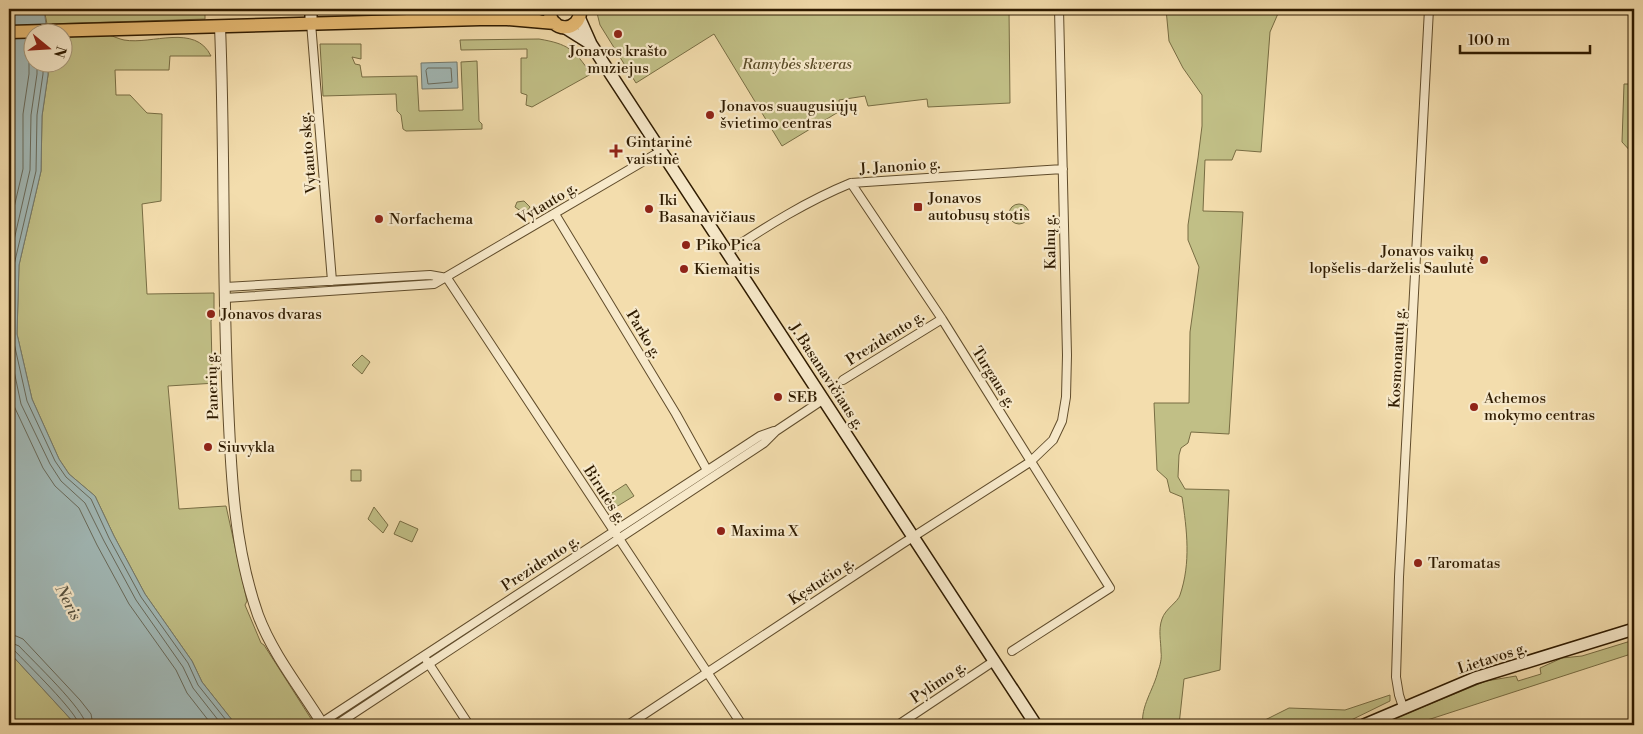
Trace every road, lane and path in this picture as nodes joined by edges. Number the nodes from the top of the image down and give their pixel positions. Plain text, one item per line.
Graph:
1 (310, 9) edge
2 (541, 9) edge
3 (550, 9) edge
4 (1059, 9) edge
5 (1428, 9) edge
6 (579, 13) edge
7 (480, 14) edge
8 (507, 19) junction
9 (311, 24) junction
10 (559, 25) junction
11 (220, 26) junction
12 (9, 32) edge
13 (591, 44) junction
14 (661, 151) junction
15 (1063, 169) junction
16 (851, 183) junction
17 (555, 214) junction
18 (728, 252) junction
19 (447, 278) junction
20 (332, 280) junction
21 (225, 292) junction
22 (942, 319) junction
23 (843, 380) dead end
24 (824, 399) junction
25 (776, 431) junction
26 (1030, 462) junction
27 (707, 470) junction
28 (616, 535) junction
29 (913, 537) junction
30 (1634, 629) edge
31 (1012, 651) dead end
32 (423, 655) junction
33 (994, 661) junction
34 (429, 663) junction
35 (707, 673) junction
36 (1403, 707) junction
37 (322, 724) edge
38 (336, 725) edge
39 (470, 725) edge
40 (628, 725) edge
41 (742, 725) edge
42 (898, 725) edge
43 (1036, 725) edge
44 (1364, 725) edge

1 - 9 main road
2 - 8 main road
3 - 10 main road
4 - 15 street, Kalnų g.
5 - 36 street, Kosmonautų g.
6 - 10 main road
6 - 13 main road, J. Basanavičiaus g.
7 - 8 main road
7 - 9 main road
8 - 10 main road
9 - 11 main road
9 - 20 street, Vytauto skg.
10 - 13 main road, J. Basanavičiaus g.
11 - 12 main road
11 - 21 street, Panerių g.
13 - 14 main road, J. Basanavičiaus g.
14 - 17 street, Vytauto g.
14 - 18 main road, J. Basanavičiaus g.
15 - 16 street, J. Janonio g.
15 - 26 street, Kalnų g.
16 - 18 street, J. Janonio g.
16 - 22 street, Turgaus g.
17 - 19 street, Vytauto g.
17 - 27 street, Parko g.
18 - 24 main road, J. Basanavičiaus g.
19 - 20 street
19 - 21 street, Vytauto g.
19 - 28 street, Birutės g.
20 - 21 street
21 - 37 street, Panerių g.
22 - 23 street, Prezidento g.
22 - 26 street, Turgaus g.
24 - 25 street, Prezidento g.
24 - 29 main road, J. Basanavičiaus g.
25 - 27 street, Prezidento g.
25 - 28 street, Prezidento g.
26 - 29 street, Kęstučio g.
26 - 31 street, Turgaus g.
27 - 28 street, Prezidento g.
28 - 32 street, Prezidento g.
28 - 34 street, Prezidento g.
28 - 35 street, Birutės g.
29 - 33 main road, J. Basanavičiaus g.
29 - 35 street, Kęstučio g.
30 - 36 main road, Lietavos g.
32 - 34 street
32 - 37 street, Prezidento g.
33 - 42 street, Pylimo g.
33 - 43 main road, J. Basanavičiaus g.
34 - 38 street, Prezidento g.
34 - 39 street
35 - 40 street, Kęstučio g.
35 - 41 street, Birutės g.
36 - 44 main road, Lietavos g.

